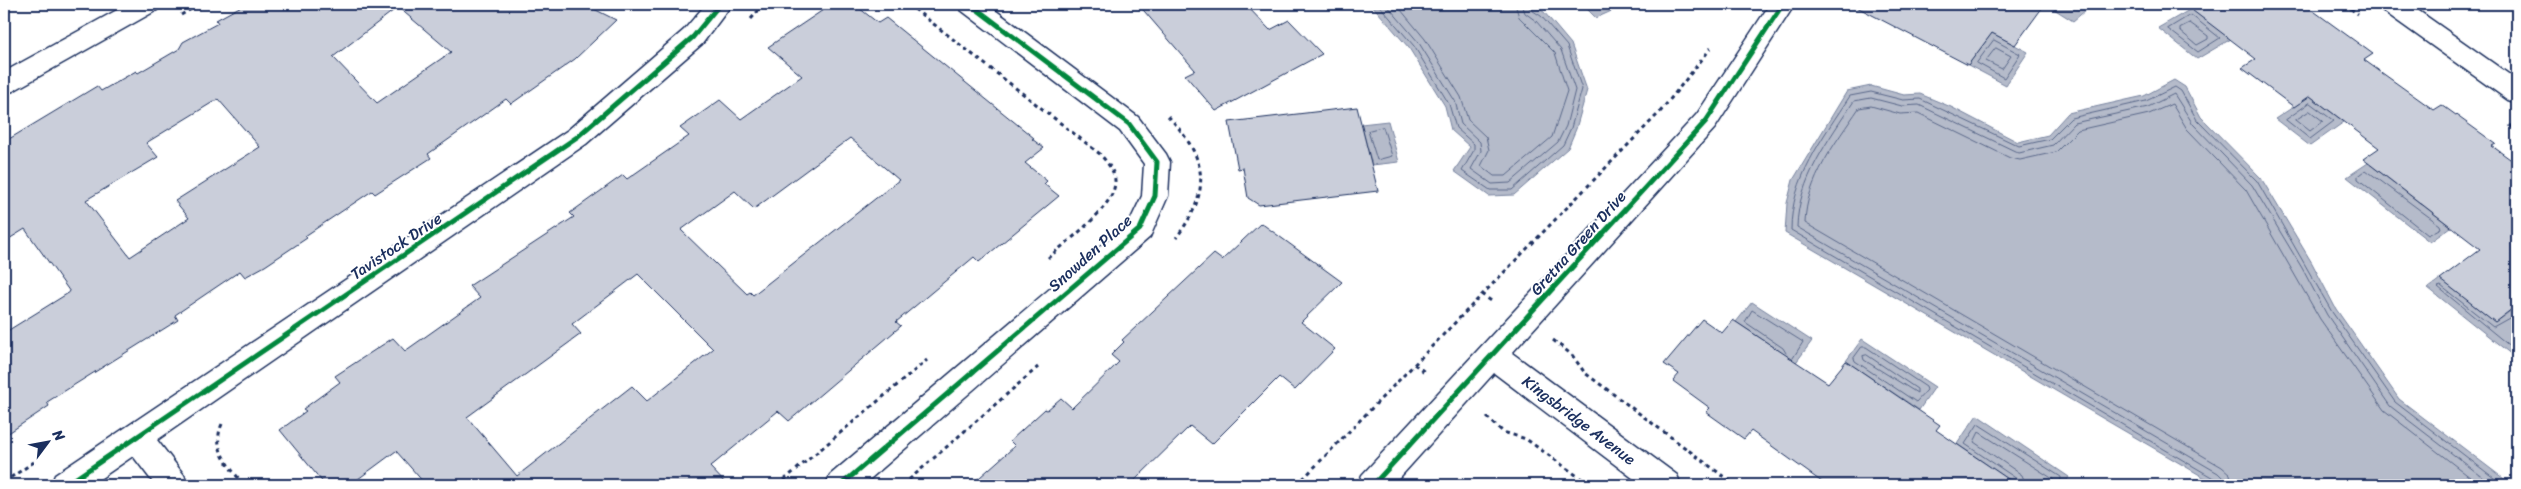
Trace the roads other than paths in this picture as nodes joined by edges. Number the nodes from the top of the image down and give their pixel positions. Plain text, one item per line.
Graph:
1 (148, 4) edge
2 (720, 4) edge
3 (970, 4) edge
4 (1783, 4) edge
5 (2391, 4) edge
6 (4, 84) edge
7 (2517, 93) edge
8 (1492, 355) junction
9 (136, 438) junction
10 (66, 485) edge
11 (173, 485) edge
12 (842, 485) edge
13 (1373, 485) edge
14 (1666, 485) edge

1 - 6 street
2 - 9 street, Tavistock Drive
3 - 12 street, Snowden Place
4 - 8 street, Gretna Green Drive
5 - 7 street
8 - 13 street, Gretna Green Drive
8 - 14 street, Kingsbridge Avenue
9 - 10 street, Tavistock Drive
9 - 11 street

